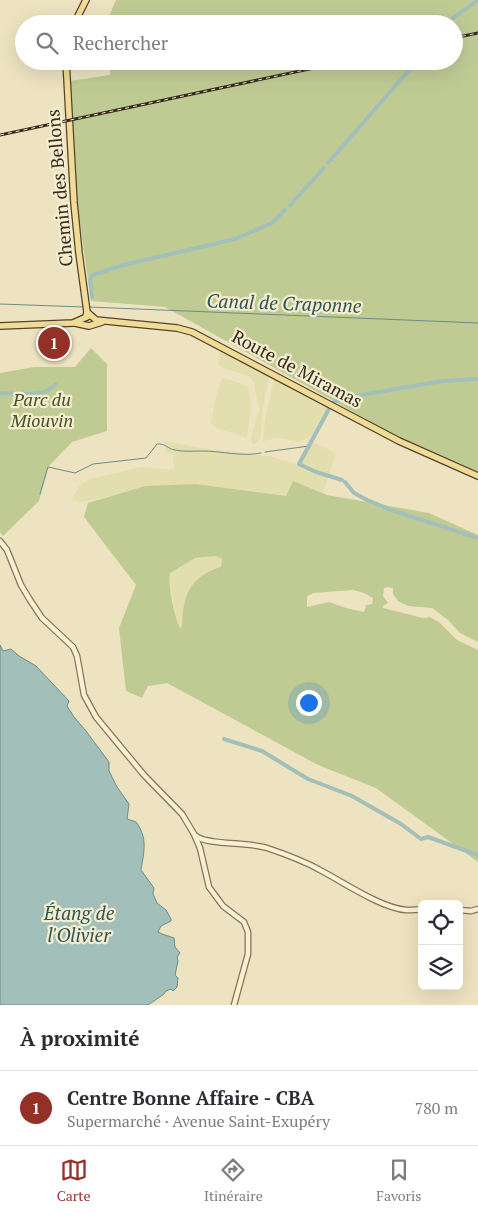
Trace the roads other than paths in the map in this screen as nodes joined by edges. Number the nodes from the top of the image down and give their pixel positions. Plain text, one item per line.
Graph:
1 (86, 0) edge
2 (78, 15) edge
3 (66, 70) edge
4 (89, 319) junction
5 (0, 326) edge
6 (478, 476) edge
7 (0, 541) edge
8 (194, 834) junction
9 (418, 909) edge
10 (478, 909) edge
11 (463, 910) edge
12 (234, 1005) edge

1 - 2 main road
3 - 4 main road, Chemin des Bellons
4 - 5 main road
4 - 6 main road, Route de Miramas
7 - 8 street
8 - 9 street
8 - 12 street
10 - 11 street

